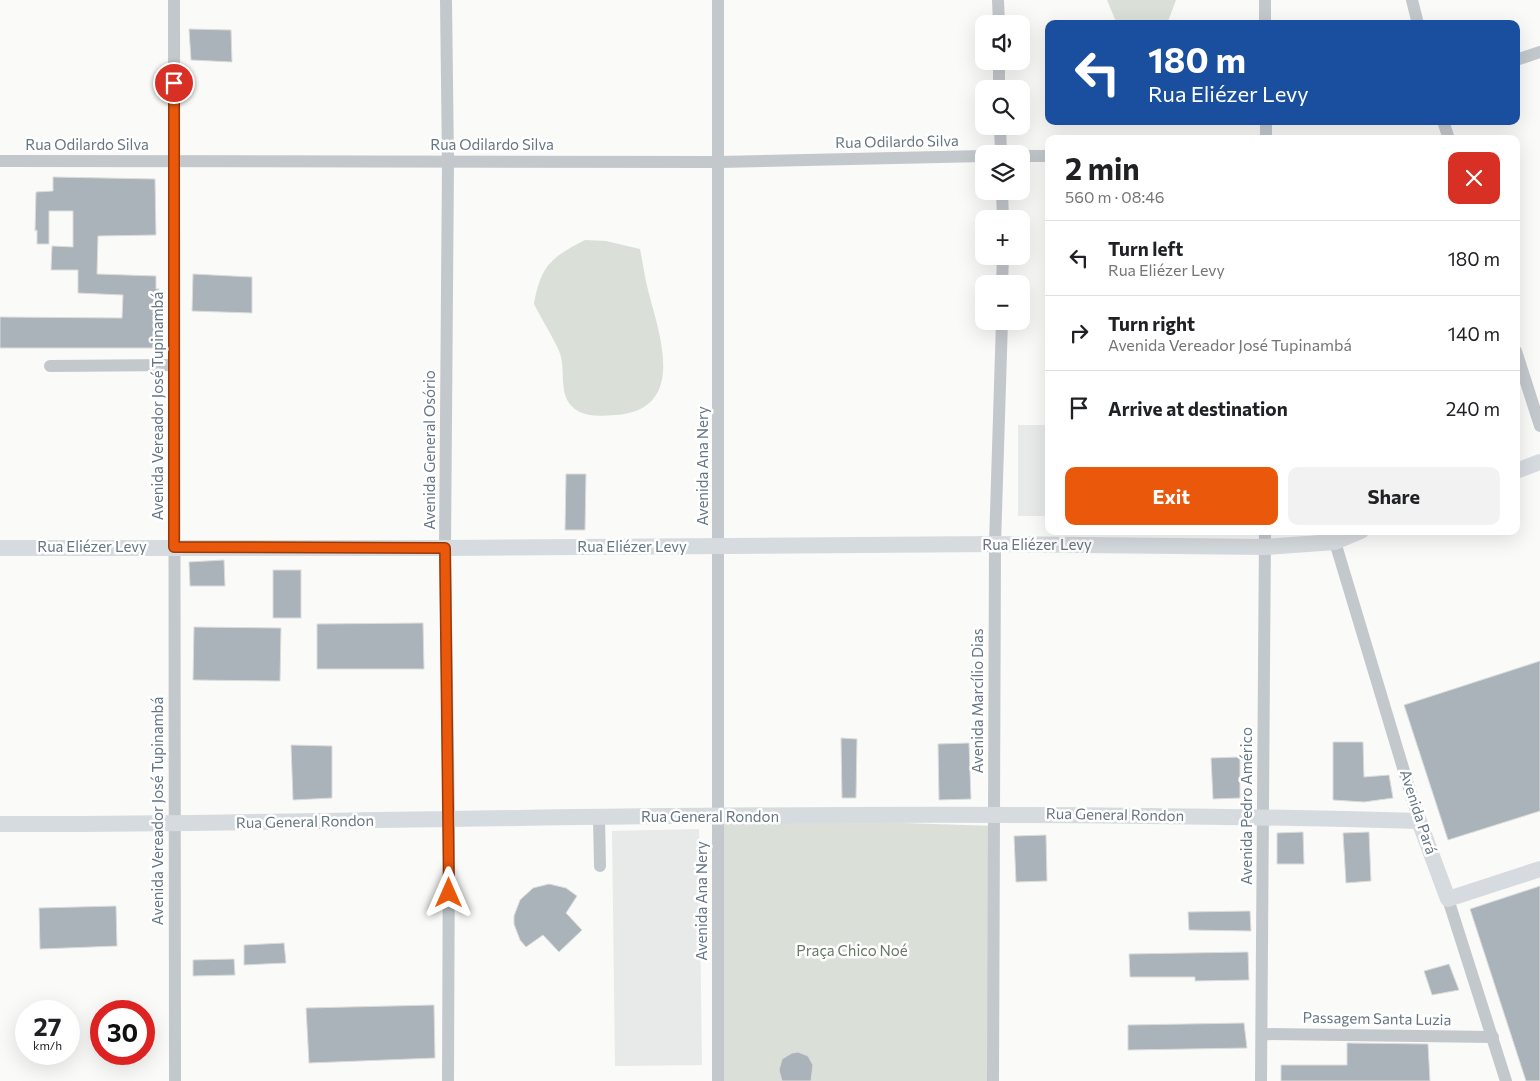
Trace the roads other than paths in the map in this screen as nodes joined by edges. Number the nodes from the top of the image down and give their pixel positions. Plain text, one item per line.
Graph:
1 (174, 0) edge
2 (446, 0) edge
3 (718, 0) edge
4 (998, 0) edge
5 (1265, 0) edge
6 (1412, 0) edge
7 (999, 15) edge
8 (1265, 20) edge
9 (1417, 20) edge
10 (1540, 52) edge
11 (1520, 59) edge
12 (975, 156) edge
13 (1030, 156) edge
14 (1045, 156) edge
15 (0, 161) edge
16 (174, 162) junction
17 (448, 162) junction
18 (719, 162) junction
19 (1002, 330) edge
20 (1520, 364) edge
21 (174, 365) junction
22 (50, 366) dead end
23 (1540, 426) edge
24 (1540, 462) edge
25 (1520, 470) edge
26 (1351, 535) edge
27 (1265, 539) edge
28 (1334, 542) junction
29 (995, 544) junction
30 (174, 547) junction
31 (719, 547) junction
32 (0, 548) edge
33 (445, 548) junction
34 (993, 814) junction
35 (718, 817) junction
36 (1263, 817) junction
37 (598, 818) junction
38 (449, 819) junction
39 (1420, 821) junction
40 (0, 824) edge
41 (174, 825) junction
42 (600, 866) dead end
43 (1540, 869) edge
44 (1448, 899) junction
45 (1262, 1034) junction
46 (1493, 1037) junction
47 (175, 1081) edge
48 (448, 1081) edge
49 (718, 1081) edge
50 (993, 1081) edge
51 (1261, 1081) edge
52 (1506, 1081) edge

1 - 16 street, Avenida Vereador José Tupinambá
2 - 17 street, Avenida General Osório
3 - 18 street, Avenida Ana Nery
4 - 7 street
5 - 8 street
6 - 9 street
10 - 11 street
12 - 18 street, Rua Odilardo Silva
13 - 14 street
15 - 16 street, Rua Odilardo Silva
16 - 17 street, Rua Odilardo Silva
16 - 21 street, Avenida Vereador José Tupinambá
17 - 18 street, Rua Odilardo Silva
17 - 33 street, Avenida General Osório
18 - 31 street, Avenida Ana Nery
19 - 29 street, Avenida Marcílio Dias
20 - 23 street
21 - 22 street
21 - 30 street, Avenida Vereador José Tupinambá
24 - 25 main road
26 - 28 main road, Rua Eliézer Levy
27 - 28 main road, Rua Eliézer Levy
27 - 29 main road, Rua Eliézer Levy
27 - 36 street, Avenida Pedro Américo
28 - 39 street, Avenida Pará
29 - 31 main road, Rua Eliézer Levy
29 - 34 street, Avenida Marcílio Dias
30 - 32 main road, Rua Eliézer Levy
30 - 33 main road, Rua Eliézer Levy
30 - 41 street, Avenida Vereador José Tupinambá
31 - 33 main road, Rua Eliézer Levy
31 - 35 street, Avenida Ana Nery
33 - 38 street, Avenida General Osório
34 - 35 main road, Rua General Rondon
34 - 36 main road, Rua General Rondon
34 - 50 street, Avenida Marcílio Dias
35 - 37 main road, Rua General Rondon
35 - 49 street, Avenida Ana Nery
36 - 39 main road, Rua General Rondon
36 - 45 street, Avenida Pedro Américo
37 - 38 main road, Rua General Rondon
37 - 42 street
38 - 41 main road, Rua General Rondon
38 - 48 street, Avenida General Osório
39 - 44 main road, Avenida Pará
40 - 41 main road, Rua General Rondon
41 - 47 street, Avenida Vereador José Tupinambá
43 - 44 main road
44 - 46 street, Avenida Pará
45 - 46 street, Passagem Santa Luzia
45 - 51 street, Avenida Pedro Américo
46 - 52 street, Avenida Pará

